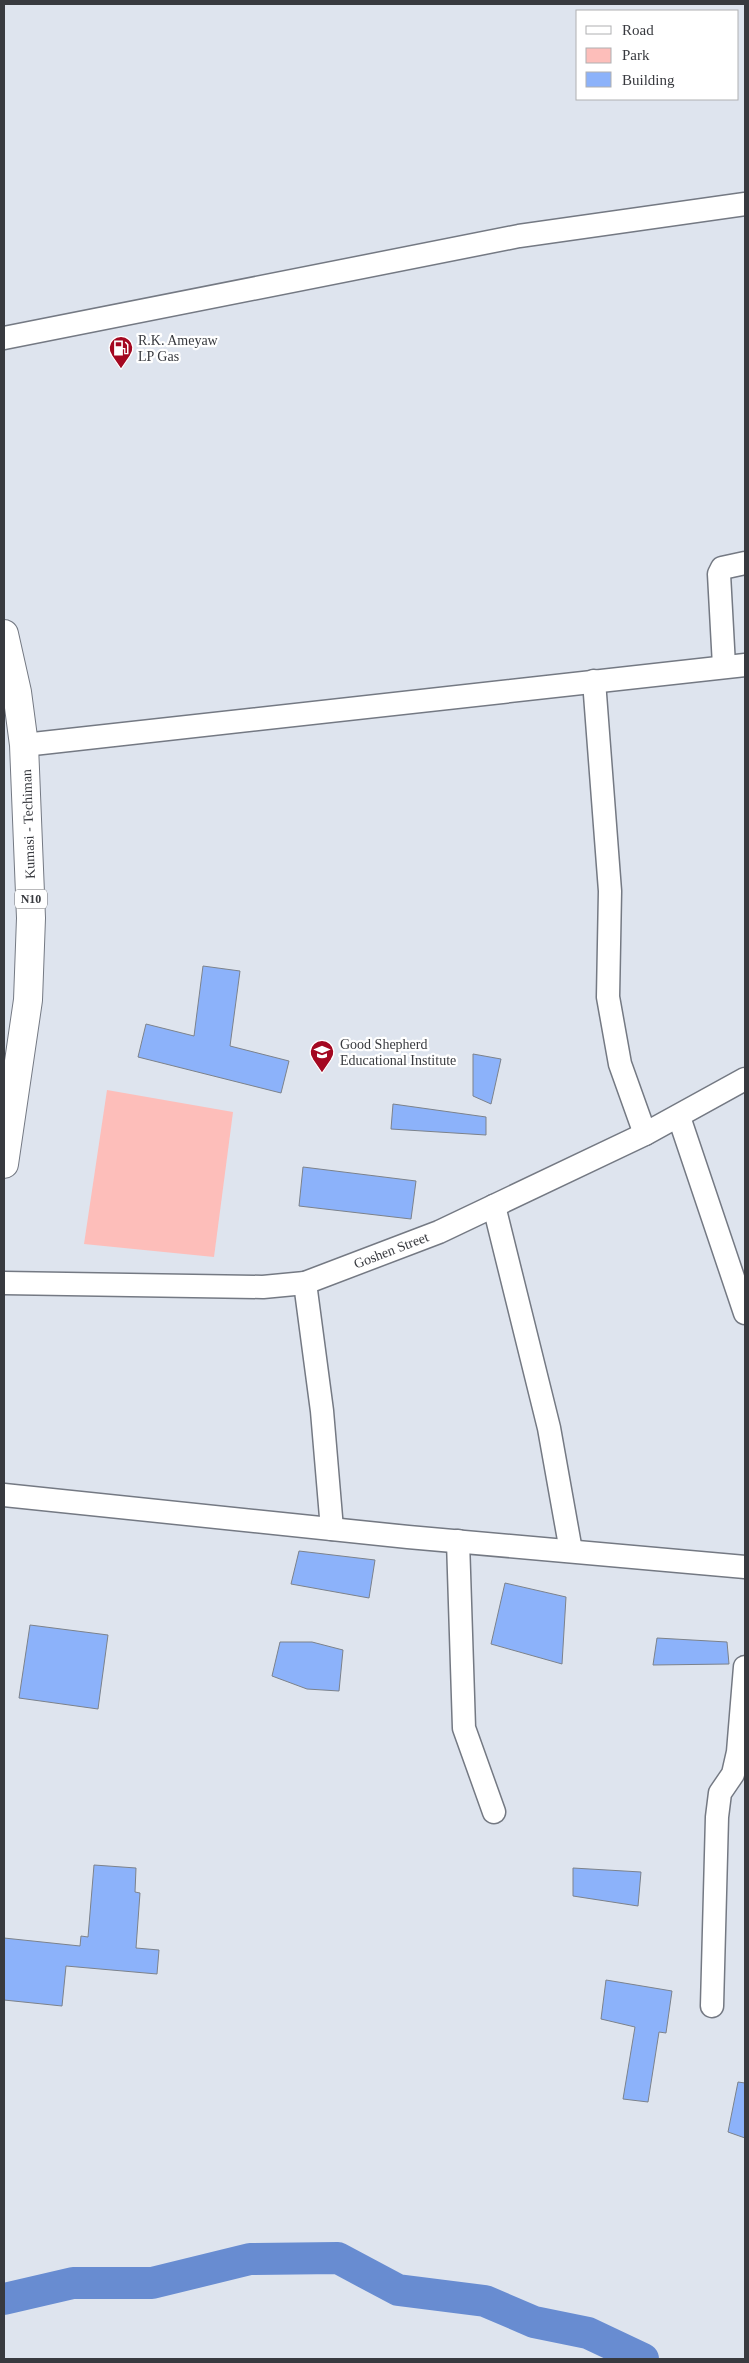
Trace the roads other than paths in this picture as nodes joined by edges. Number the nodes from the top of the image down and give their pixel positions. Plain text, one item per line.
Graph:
1 (745, 204) edge
2 (4, 338) edge
3 (745, 562) edge
4 (5, 641) edge
5 (735, 666) edge
6 (594, 681) junction
7 (24, 745) junction
8 (745, 1079) edge
9 (679, 1117) junction
10 (645, 1134) junction
11 (4, 1164) edge
12 (494, 1206) junction
13 (4, 1283) edge
14 (305, 1283) junction
15 (745, 1307) edge
16 (4, 1495) edge
17 (332, 1529) junction
18 (458, 1541) junction
19 (571, 1551) junction
20 (745, 1567) edge
21 (745, 1668) edge
22 (494, 1812) dead end
23 (712, 2006) dead end

1 - 2 street
3 - 5 street
4 - 7 highway, Kumasi - Techiman / N10
5 - 6 street
6 - 7 street
6 - 10 street
7 - 11 highway, Kumasi - Techiman / N10
8 - 9 street, Goshen Street
9 - 10 street, Goshen Street
9 - 15 street
10 - 12 street, Goshen Street
12 - 14 street, Goshen Street
12 - 19 street
13 - 14 street, Goshen Street
14 - 17 street
16 - 17 street
17 - 18 street
18 - 19 street
18 - 22 street
19 - 20 street
21 - 23 street

